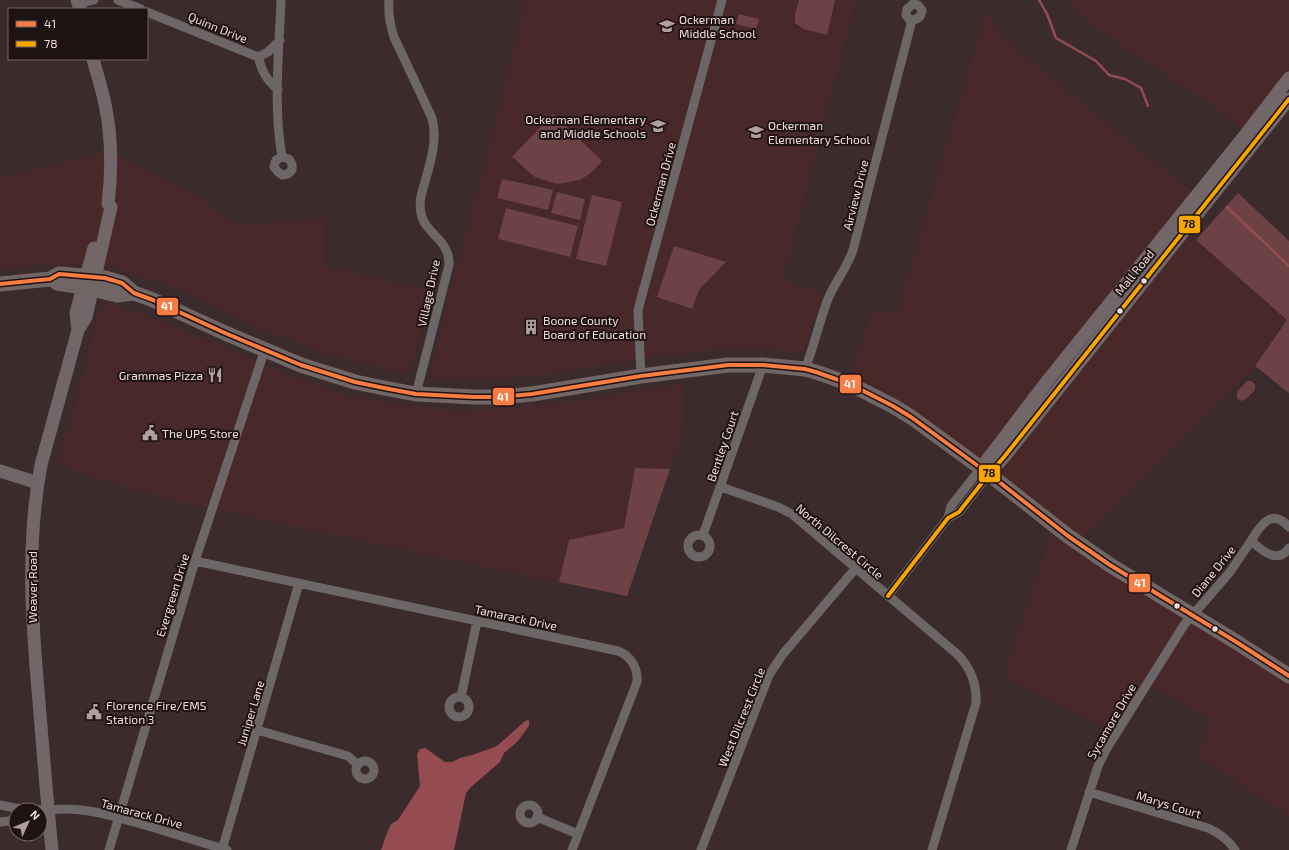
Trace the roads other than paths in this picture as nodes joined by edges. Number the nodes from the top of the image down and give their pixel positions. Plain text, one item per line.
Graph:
1 (94, 0) edge
2 (118, 0) edge
3 (281, 0) edge
4 (389, 0) edge
5 (722, 0) edge
6 (78, 4) edge
7 (139, 5) edge
8 (148, 12) edge
9 (912, 20) dead end
10 (280, 40) junction
11 (258, 57) junction
12 (93, 60) edge
13 (1288, 80) edge
14 (278, 90) junction
15 (1289, 99) edge
16 (282, 157) dead end
17 (90, 282) junction
18 (0, 284) edge
19 (265, 349) junction
20 (763, 365) junction
21 (805, 369) junction
22 (641, 376) junction
23 (416, 394) junction
24 (0, 471) edge
25 (985, 471) junction
26 (38, 483) junction
27 (721, 487) junction
28 (1289, 527) edge
29 (703, 535) dead end
30 (1251, 541) junction
31 (1289, 548) edge
32 (195, 561) junction
33 (855, 569) junction
34 (300, 583) junction
35 (888, 596) junction
36 (1194, 616) junction
37 (477, 621) junction
38 (1289, 676) edge
39 (461, 697) dead end
40 (257, 730) junction
41 (358, 765) dead end
42 (1089, 792) junction
43 (43, 802) edge
44 (48, 811) edge
45 (537, 817) dead end
46 (118, 818) junction
47 (48, 830) edge
48 (578, 834) junction
49 (224, 849) edge
50 (52, 850) edge
51 (109, 850) edge
52 (572, 850) edge
53 (701, 850) edge
54 (932, 850) edge
55 (1071, 850) edge
56 (1235, 850) edge

1 - 6 street
2 - 7 street
3 - 10 street
4 - 23 street, Village Drive
5 - 22 street, Ockerman Drive
8 - 11 street, Quinn Drive
9 - 21 street, Airview Drive
10 - 11 street, Quinn Drive
10 - 14 street
11 - 14 street, Quinn Drive
12 - 17 main road, Weaver Road
13 - 25 main road, Mall Road
14 - 16 street
15 - 25 main road, Mall Road
17 - 18 main road
17 - 19 main road
17 - 26 main road, Weaver Road
19 - 23 main road
19 - 32 street, Evergreen Drive
20 - 21 main road
20 - 22 main road
20 - 27 street, Bentley Court
21 - 25 main road
22 - 23 main road
24 - 26 main road
25 - 35 street
25 - 36 main road
26 - 43 main road, Weaver Road
27 - 29 street, Bentley Court
27 - 33 street, North Dilcrest Circle
28 - 30 street, Diane Drive
30 - 31 street, Diane Drive
30 - 36 street, Diane Drive
32 - 34 street, Tamarack Drive
32 - 46 street, Evergreen Drive
33 - 35 street, North Dilcrest Circle
33 - 53 street, West Dilcrest Circle
34 - 37 street, Tamarack Drive
34 - 40 street, Juniper Lane
35 - 54 street, North Dilcrest Circle
36 - 38 main road
36 - 42 street, Sycamore Drive
37 - 39 street
37 - 48 street, Tamarack Drive
40 - 41 street
40 - 49 street, Juniper Lane
42 - 55 street, Sycamore Drive
42 - 56 street, Marys Court
44 - 46 street, Tamarack Drive
45 - 48 street
46 - 49 street, Tamarack Drive
46 - 51 street, Evergreen Drive
47 - 50 main road, Weaver Road
48 - 52 street, Tamarack Drive

